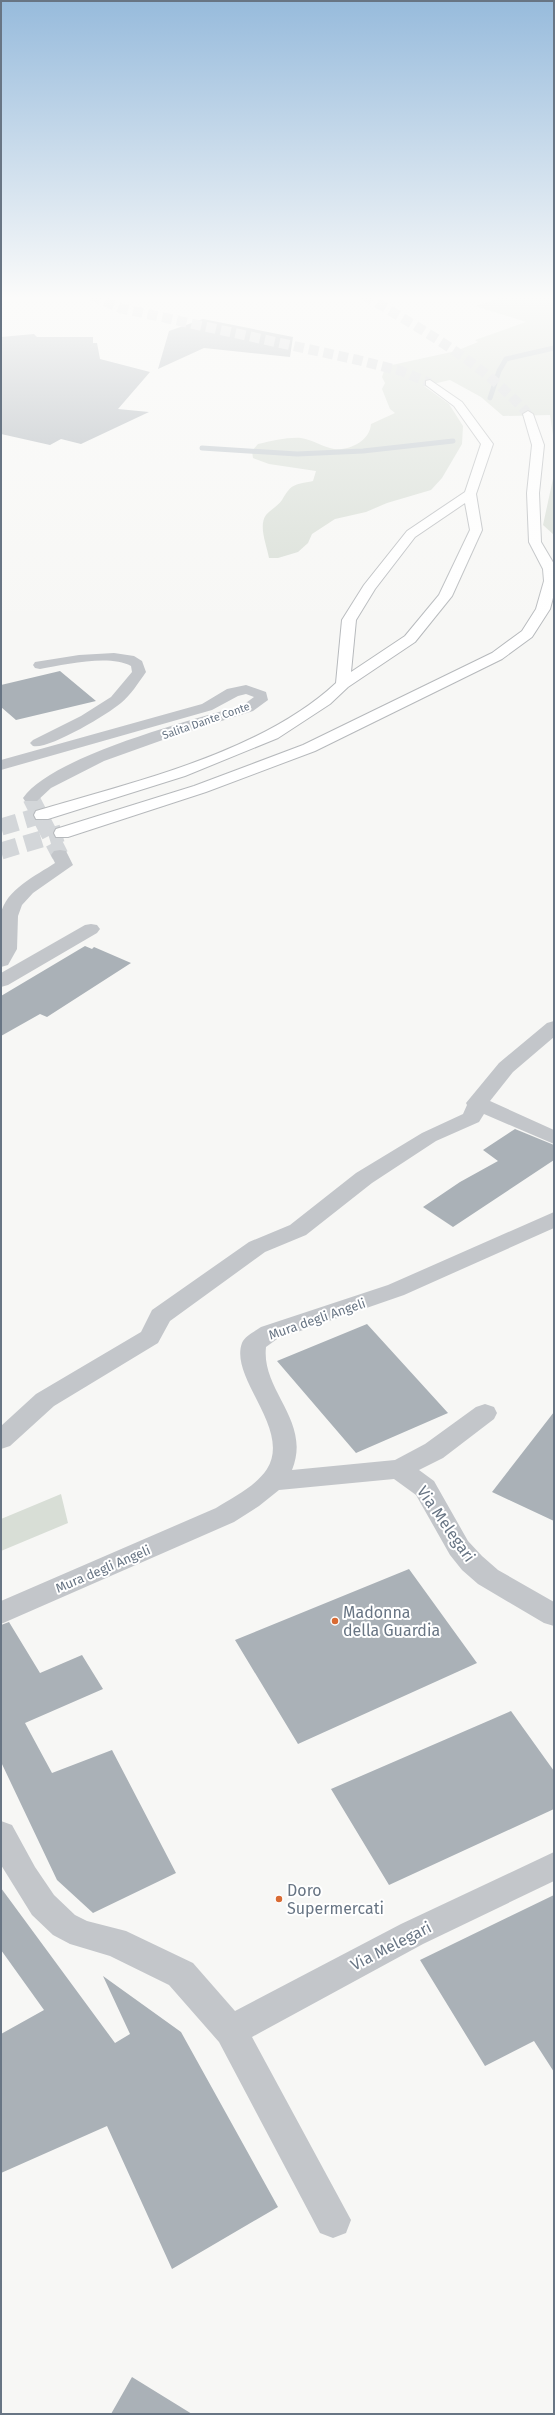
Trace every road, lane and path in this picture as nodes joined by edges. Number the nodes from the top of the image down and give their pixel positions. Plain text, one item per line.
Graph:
1 (460, 408) edge
2 (528, 414) tunnel mouth
3 (470, 494) junction
4 (40, 665) dead end
5 (343, 684) junction
6 (1, 756) edge
7 (1, 765) edge
8 (31, 798) tunnel mouth
9 (42, 815) tunnel mouth
10 (62, 833) tunnel mouth
11 (60, 855) tunnel mouth
12 (91, 929) dead end
13 (1, 960) edge
14 (1, 981) edge
15 (554, 1027) edge
16 (476, 1103) junction
17 (554, 1138) edge
18 (554, 1219) edge
19 (542, 1231) edge
20 (485, 1413) dead end
21 (1, 1440) edge
22 (399, 1469) junction
23 (274, 1481) junction
24 (1, 1613) edge
25 (554, 1615) edge
26 (1, 1835) edge
27 (554, 1866) edge
28 (231, 2031) junction
29 (333, 2220) dead end

1 - 3 highway
2 - 10 highway
3 - 5 highway
3 - 5 highway
4 - 6 street
5 - 9 highway
7 - 8 street, Salita Dante Conte
11 - 13 street
12 - 14 street
15 - 16 street
16 - 17 street
16 - 21 street
18 - 19 street, Mura degli Angeli
19 - 23 street, Mura degli Angeli
20 - 22 street
22 - 23 street
22 - 25 street, Via Melegari
23 - 24 street, Mura degli Angeli
26 - 28 street
27 - 28 street, Via Melegari
28 - 29 street

